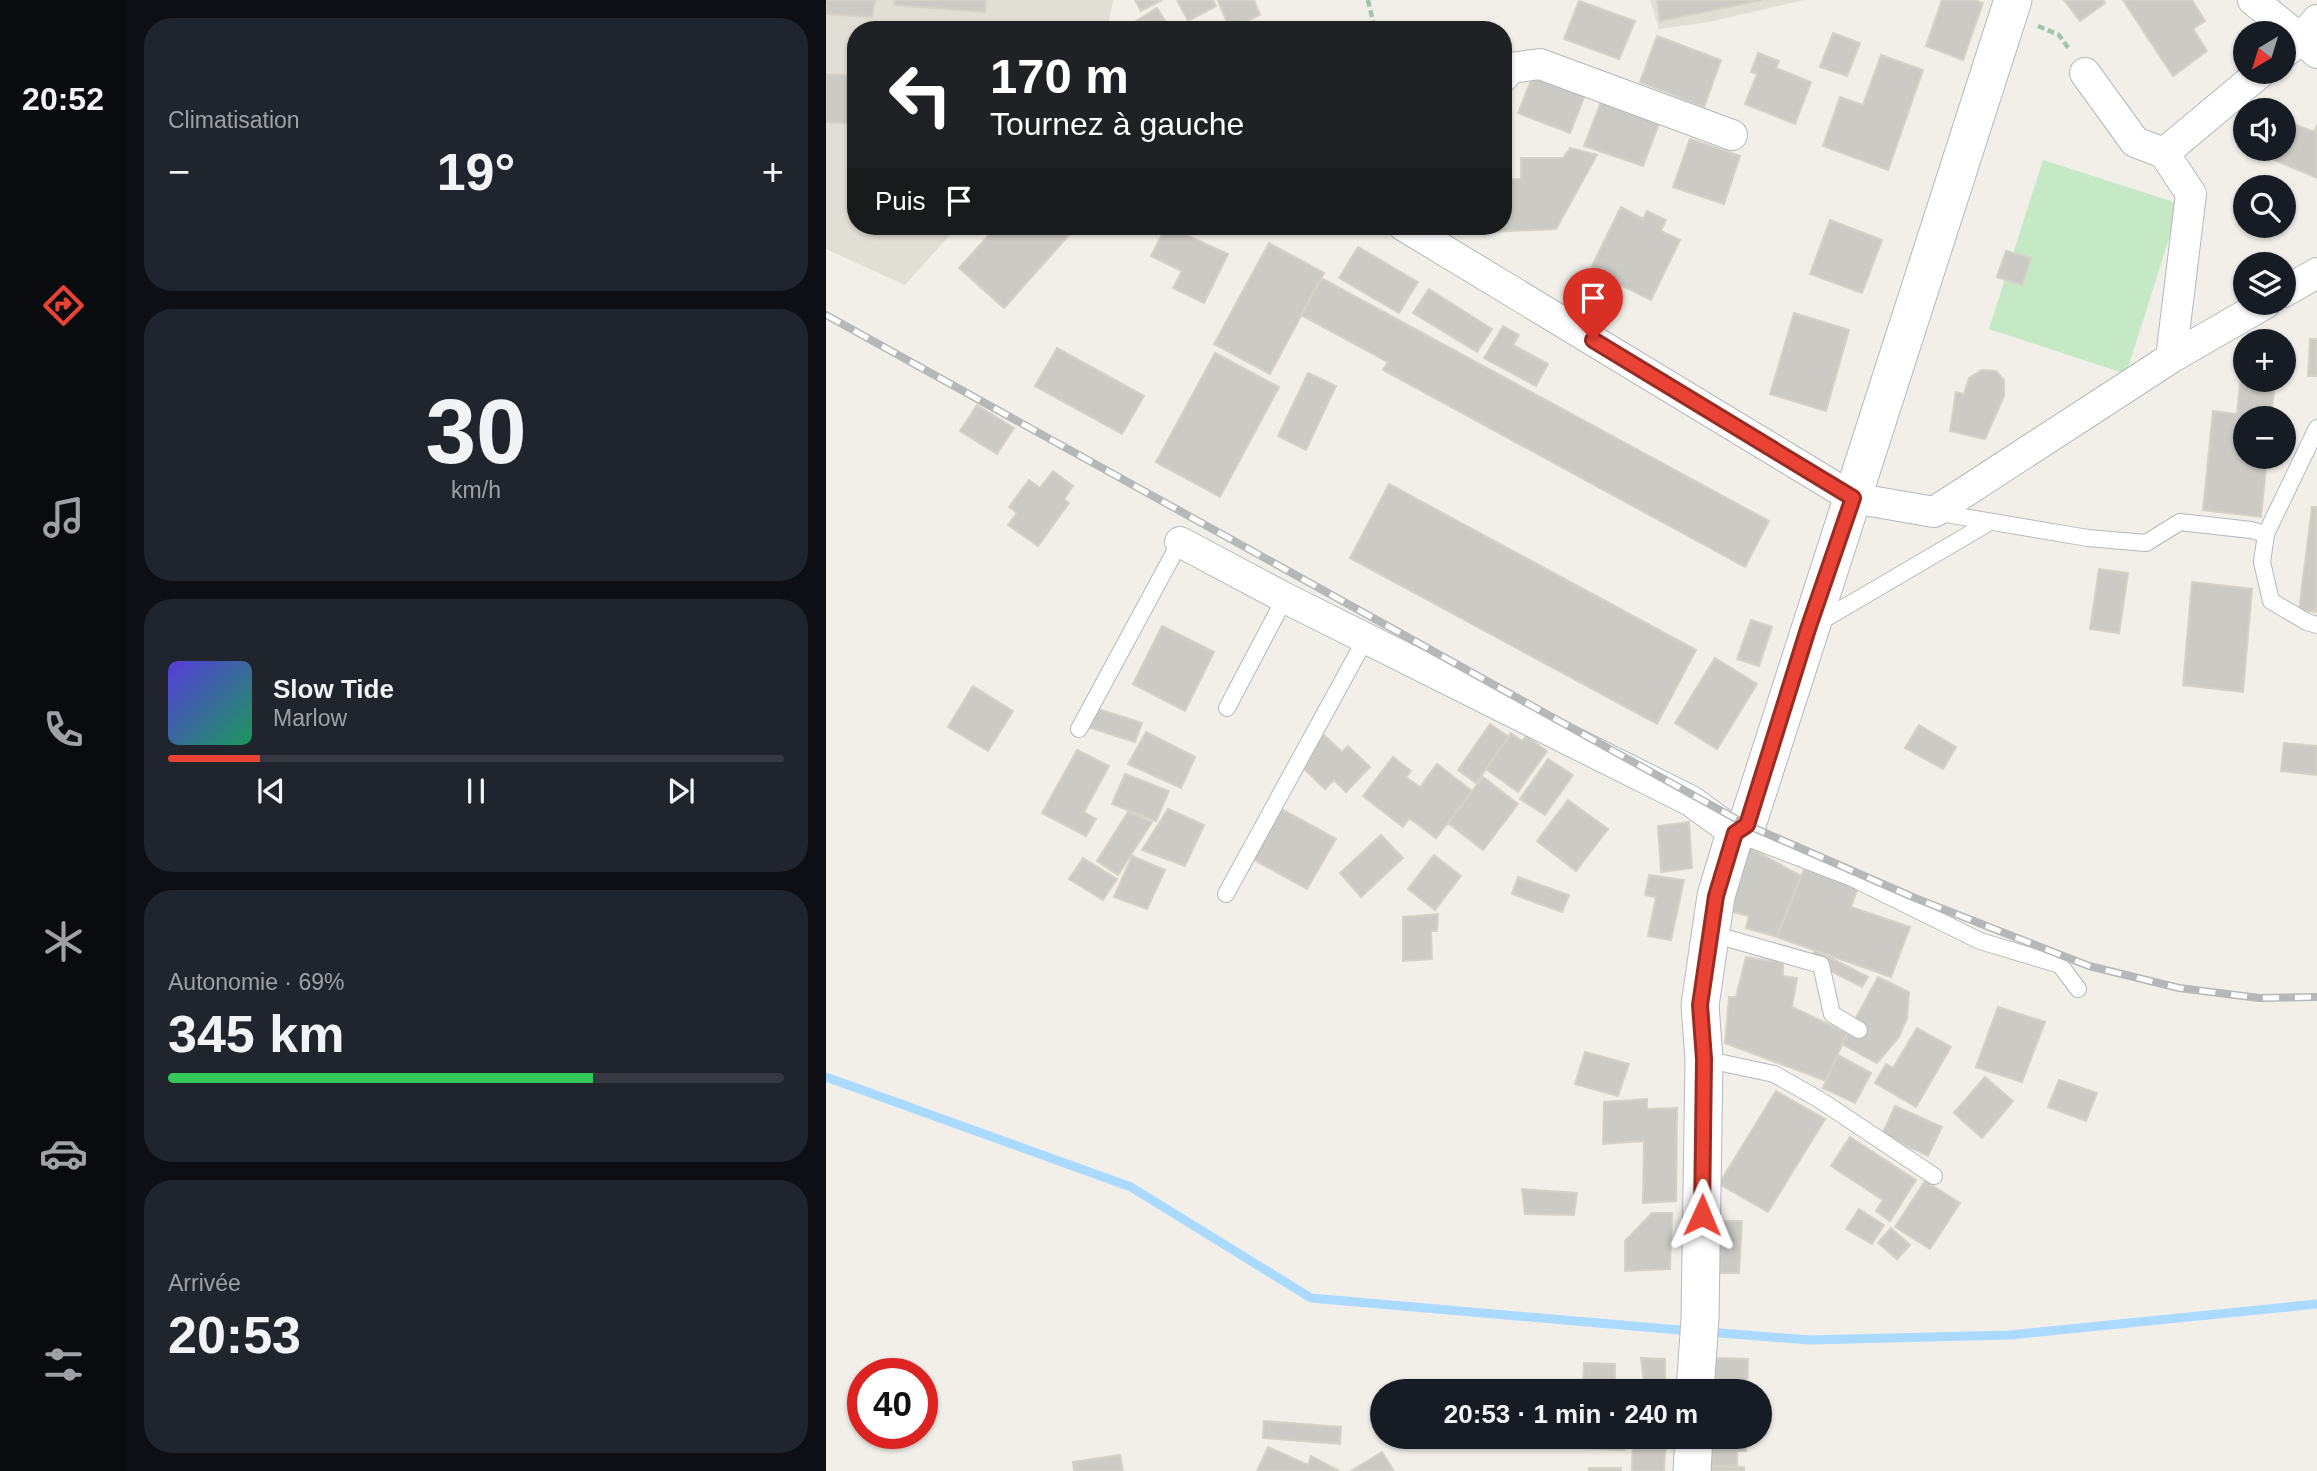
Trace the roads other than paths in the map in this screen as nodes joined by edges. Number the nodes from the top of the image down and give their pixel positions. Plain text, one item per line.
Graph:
1 (2253, 0) edge
2 (2025, 12) edge
3 (2305, 41) edge
4 (1512, 68) edge
5 (2085, 73) road end
6 (2247, 84) edge
7 (1732, 135) dead end
8 (2164, 153) junction
9 (1419, 235) edge
10 (2317, 273) edge
11 (2296, 285) edge
12 (2245, 315) edge
13 (2171, 358) junction
14 (2317, 428) edge
15 (1853, 498) junction
16 (1934, 512) junction
17 (1990, 522) junction
18 (2266, 534) junction
19 (1180, 542) joint
20 (1285, 598) junction
21 (2317, 625) edge
22 (1808, 629) junction
23 (1366, 638) junction
24 (1227, 708) dead end
25 (1079, 729) dead end
26 (1735, 833) junction
27 (1226, 894) dead end
28 (1709, 933) junction
29 (2078, 989) dead end
30 (1859, 1030) dead end
31 (1704, 1059) junction
32 (1934, 1176) dead end
33 (1696, 1379) edge
34 (1693, 1449) edge
35 (1692, 1471) edge

1 - 3 street
2 - 15 street
4 - 7 street
5 - 8 street
6 - 8 street
8 - 13 street
9 - 15 street
10 - 11 street
12 - 13 street
13 - 16 street
14 - 18 lane
15 - 16 street
15 - 22 street
16 - 17 lane
17 - 18 lane
17 - 22 lane
18 - 21 lane
19 - 20 street
19 - 25 lane
20 - 23 street
20 - 24 lane
22 - 26 street
23 - 26 street
23 - 27 lane
26 - 28 street
26 - 29 lane
28 - 30 lane
28 - 31 street
31 - 32 lane
31 - 33 street
34 - 35 street

